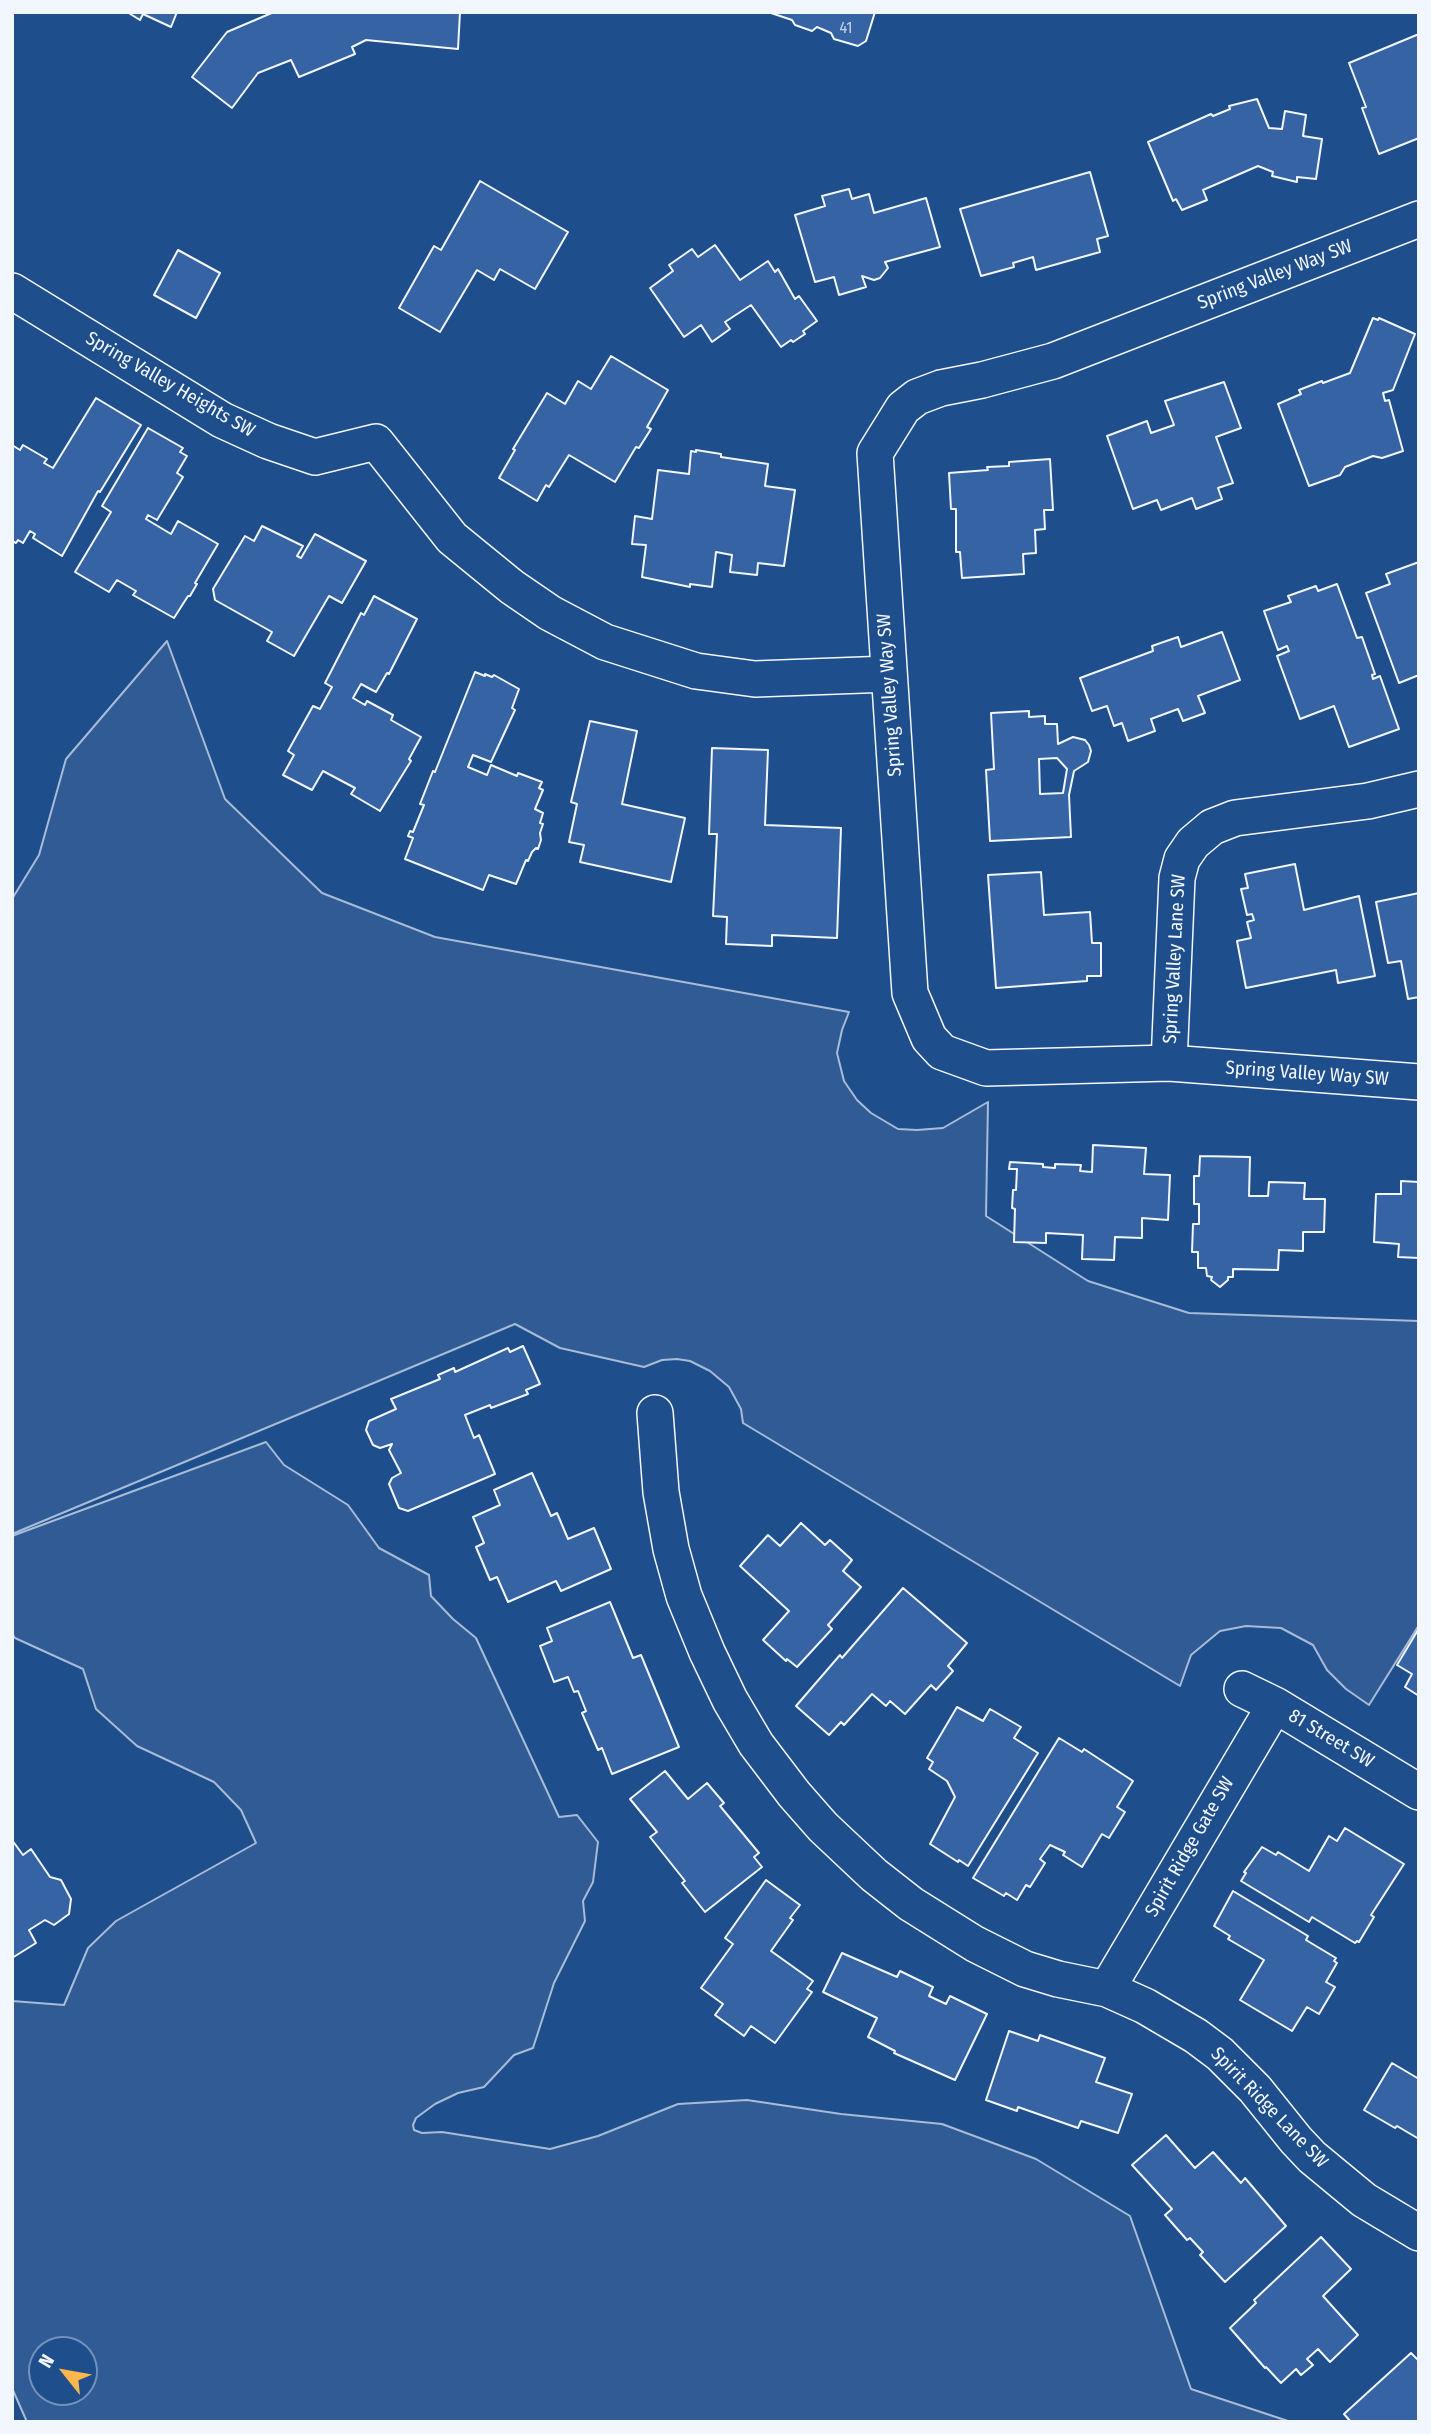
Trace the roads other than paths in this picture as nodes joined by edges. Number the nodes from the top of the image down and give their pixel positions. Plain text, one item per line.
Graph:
1 (1419, 219) edge
2 (12, 291) edge
3 (889, 674) junction
4 (1419, 789) edge
5 (1169, 1063) junction
6 (1419, 1082) edge
7 (655, 1413) dead end
8 (1242, 1689) dead end
9 (1275, 1705) junction
10 (1419, 1792) edge
11 (1107, 1989) junction
12 (1419, 2233) edge

1 - 3 street, Spring Valley Way SW
2 - 3 street, Spring Valley Heights SW
3 - 5 street, Spring Valley Way SW
4 - 5 street, Spring Valley Lane SW
5 - 6 street, Spring Valley Way SW
7 - 11 street, Spirit Ridge Lane SW
8 - 9 street, 81 Street SW
9 - 10 street, 81 Street SW
9 - 11 street, Spirit Ridge Gate SW
11 - 12 street, Spirit Ridge Lane SW

